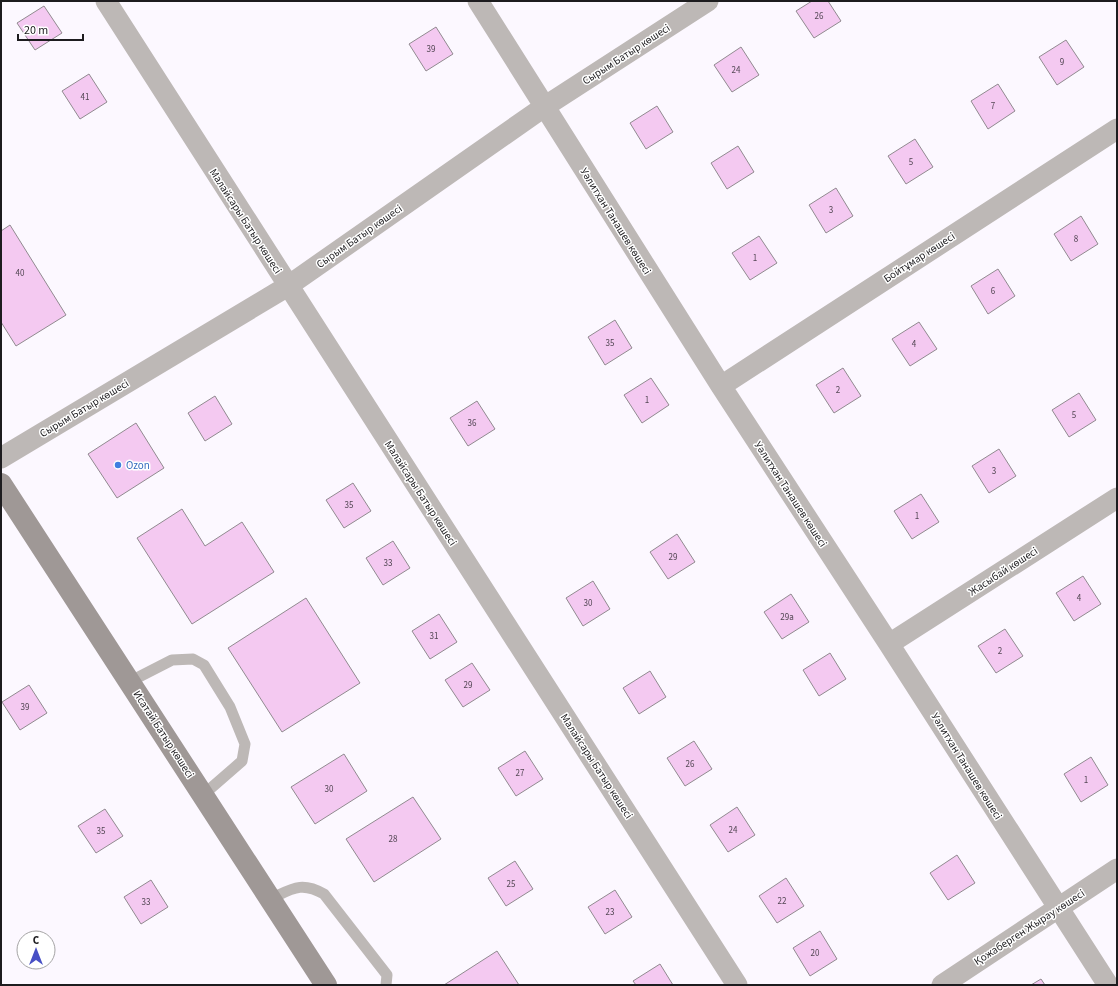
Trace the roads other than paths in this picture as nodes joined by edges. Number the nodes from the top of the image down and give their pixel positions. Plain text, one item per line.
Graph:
1 (106, 1) edge
2 (478, 1) edge
3 (708, 1) edge
4 (544, 107) junction
5 (1117, 129) edge
6 (288, 286) junction
7 (721, 386) junction
8 (1, 458) edge
9 (1, 484) edge
10 (1117, 498) edge
11 (889, 644) junction
12 (129, 682) junction
13 (203, 795) junction
14 (1117, 869) edge
15 (270, 899) junction
16 (1057, 908) junction
17 (326, 985) edge
18 (386, 985) edge
19 (738, 985) edge
20 (942, 985) edge
21 (1108, 985) edge

1 - 6 street, Малайсары Батыр көшесі
2 - 4 street, Уәлитхан Танашев көшесі
3 - 4 street, Сырым Батыр көшесі
4 - 6 street, Сырым Батыр көшесі
4 - 7 street, Уәлитхан Танашев көшесі
5 - 7 street, Бойтұмар көшесі
6 - 8 street, Сырым Батыр көшесі
6 - 19 street, Малайсары Батыр көшесі
7 - 11 street, Уәлитхан Танашев көшесі
9 - 12 street, Исатай Батыр көшесі
10 - 11 street, Жасыбай көшесі
11 - 16 street, Уәлитхан Танашев көшесі
12 - 13 street, Исатай Батыр көшесі
12 - 13 lane
13 - 15 street, Исатай Батыр көшесі
14 - 16 street, Қожаберген Жырау көшесі
15 - 17 street, Исатай Батыр көшесі
15 - 18 lane
16 - 20 street, Қожаберген Жырау көшесі
16 - 21 street, Уәлитхан Танашев көшесі

